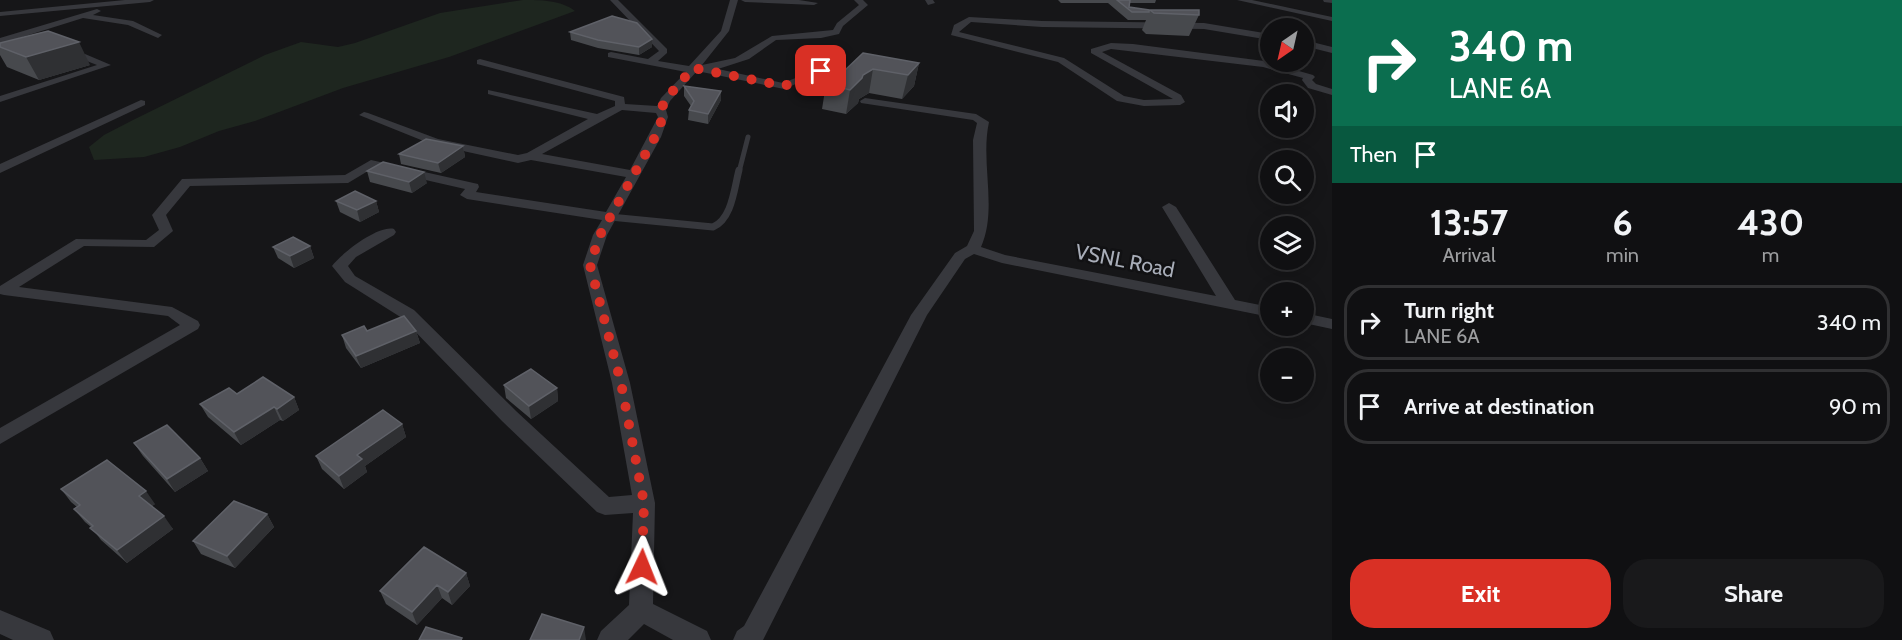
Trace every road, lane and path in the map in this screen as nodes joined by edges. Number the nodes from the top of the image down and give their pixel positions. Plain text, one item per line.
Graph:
1 (150, 0) edge
2 (614, 0) edge
3 (734, 0) edge
4 (745, 0) edge
5 (858, 0) edge
6 (1241, 0) edge
7 (1282, 0) edge
8 (1327, 0) edge
9 (1332, 1) edge
10 (120, 2) junction
11 (814, 3) dead end
12 (1332, 10) edge
13 (0, 14) edge
14 (84, 16) junction
15 (1332, 19) edge
16 (158, 35) dead end
17 (1260, 35) edge
18 (0, 41) edge
19 (1314, 46) edge
20 (1332, 50) edge
21 (611, 55) dead end
22 (82, 56) dead end
23 (480, 62) dead end
24 (649, 63) junction
25 (1260, 63) edge
26 (698, 69) junction
27 (821, 71) dead end
28 (1295, 72) edge
29 (492, 92) dead end
30 (1332, 92) edge
31 (0, 99) edge
32 (866, 101) dead end
33 (141, 103) dead end
34 (620, 107) junction
35 (661, 110) junction
36 (363, 115) dead end
37 (598, 118) junction
38 (748, 137) dead end
39 (531, 156) junction
40 (0, 169) edge
41 (635, 175) junction
42 (1169, 207) dead end
43 (610, 217) junction
44 (389, 232) dead end
45 (973, 249) junction
46 (1229, 304) junction
47 (1260, 310) edge
48 (1314, 320) edge
49 (1332, 324) edge
50 (0, 437) edge
51 (644, 503) junction
52 (641, 610) junction
53 (0, 622) edge
54 (40, 640) edge
55 (610, 640) edge
56 (698, 640) edge
57 (746, 640) edge

1 - 10 street
2 - 24 street
3 - 26 street
4 - 11 street
5 - 26 street
6 - 15 street
7 - 12 street
8 - 9 street
10 - 13 street
10 - 14 street
14 - 16 street
14 - 18 street
17 - 25 street
19 - 20 street
21 - 24 street
22 - 31 street
23 - 34 street
24 - 26 street
26 - 27 street
26 - 35 street
28 - 30 street
29 - 37 street
32 - 45 street
33 - 40 street
34 - 35 street
34 - 37 street
35 - 41 street
36 - 39 street
37 - 39 street
38 - 43 lane
39 - 41 street
41 - 43 street
42 - 46 street
43 - 50 street
43 - 51 street
44 - 51 street
45 - 46 street, VSNL Road
45 - 57 street
46 - 47 street, VSNL Road
48 - 49 street
51 - 52 street
52 - 55 street
52 - 56 street
53 - 54 street

